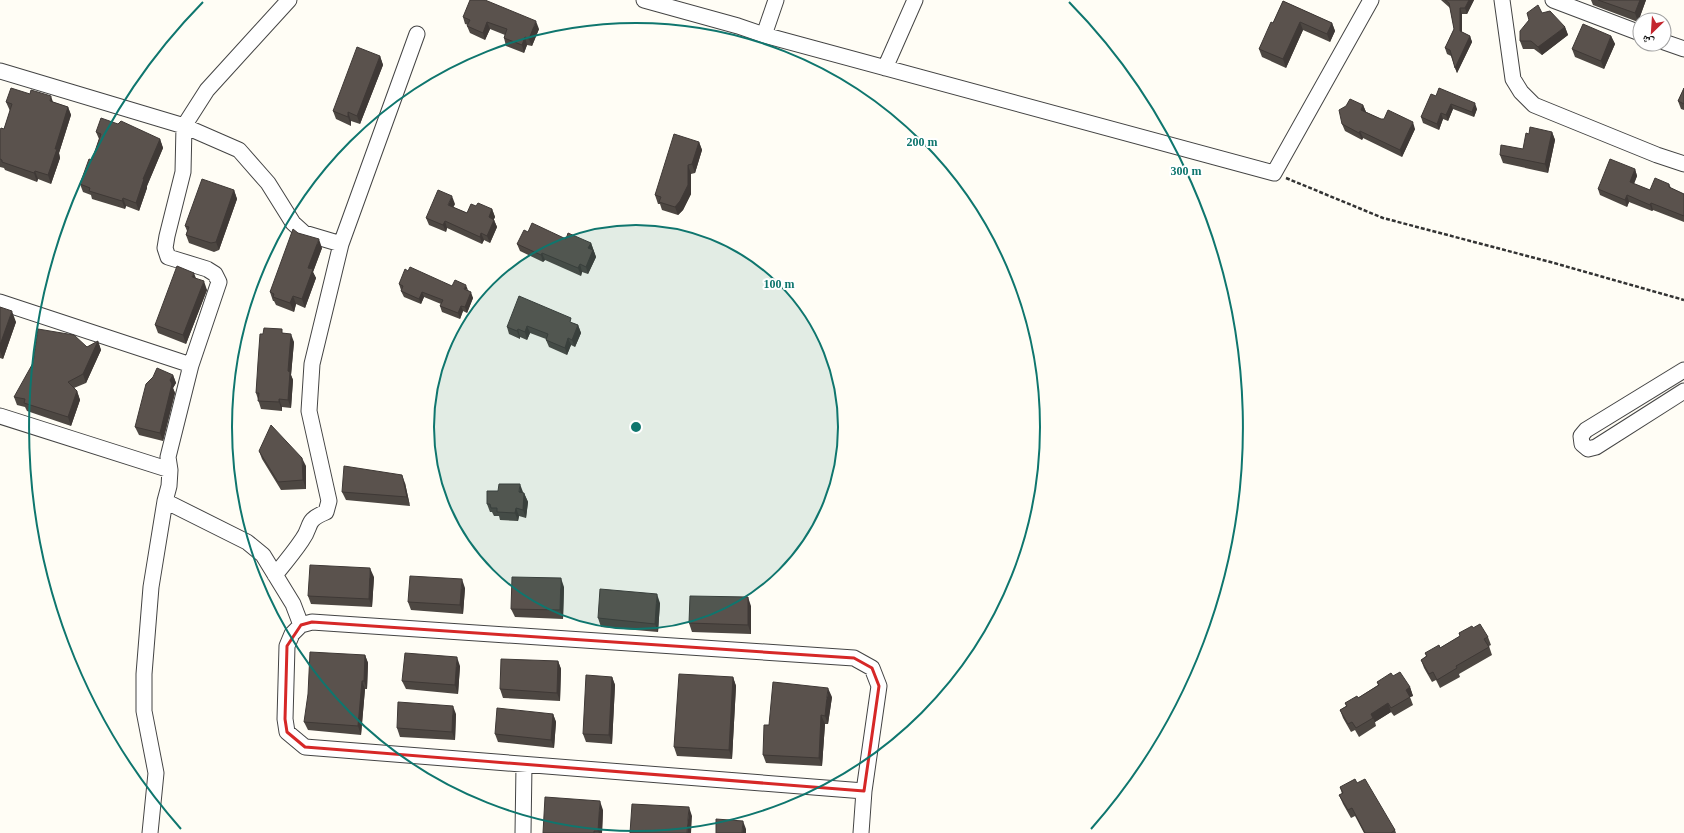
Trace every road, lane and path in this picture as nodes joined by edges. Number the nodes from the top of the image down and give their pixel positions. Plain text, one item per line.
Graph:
1 (289, 0) edge
2 (644, 0) edge
3 (776, 0) edge
4 (915, 0) edge
5 (1371, 0) edge
6 (1502, 0) edge
7 (1553, 0) edge
8 (1632, 30) edge
9 (417, 34) dead end
10 (764, 35) junction
11 (1672, 45) edge
12 (1684, 49) edge
13 (885, 68) junction
14 (0, 71) edge
15 (184, 126) junction
16 (1684, 164) edge
17 (1274, 173) junction
18 (341, 244) junction
19 (1684, 300) edge
20 (0, 302) edge
21 (191, 365) junction
22 (1684, 370) edge
23 (1684, 391) edge
24 (0, 416) edge
25 (170, 470) junction
26 (165, 501) junction
27 (275, 575) junction
28 (301, 625) junction
29 (524, 766) junction
30 (864, 791) junction
31 (150, 833) edge
32 (523, 833) edge
33 (861, 833) edge

1 - 15 street
2 - 10 street
3 - 10 street
4 - 13 street
5 - 17 street
6 - 16 street
7 - 8 street
9 - 18 street
10 - 13 street
11 - 12 street
13 - 17 street
14 - 15 street
15 - 18 street
15 - 21 street
17 - 19 path
18 - 27 street
20 - 21 street
21 - 25 street
22 - 23 street
24 - 25 street
25 - 26 street
26 - 27 street
26 - 31 street
27 - 28 street
28 - 29 street
28 - 30 street
29 - 30 street
29 - 32 street
30 - 33 street

